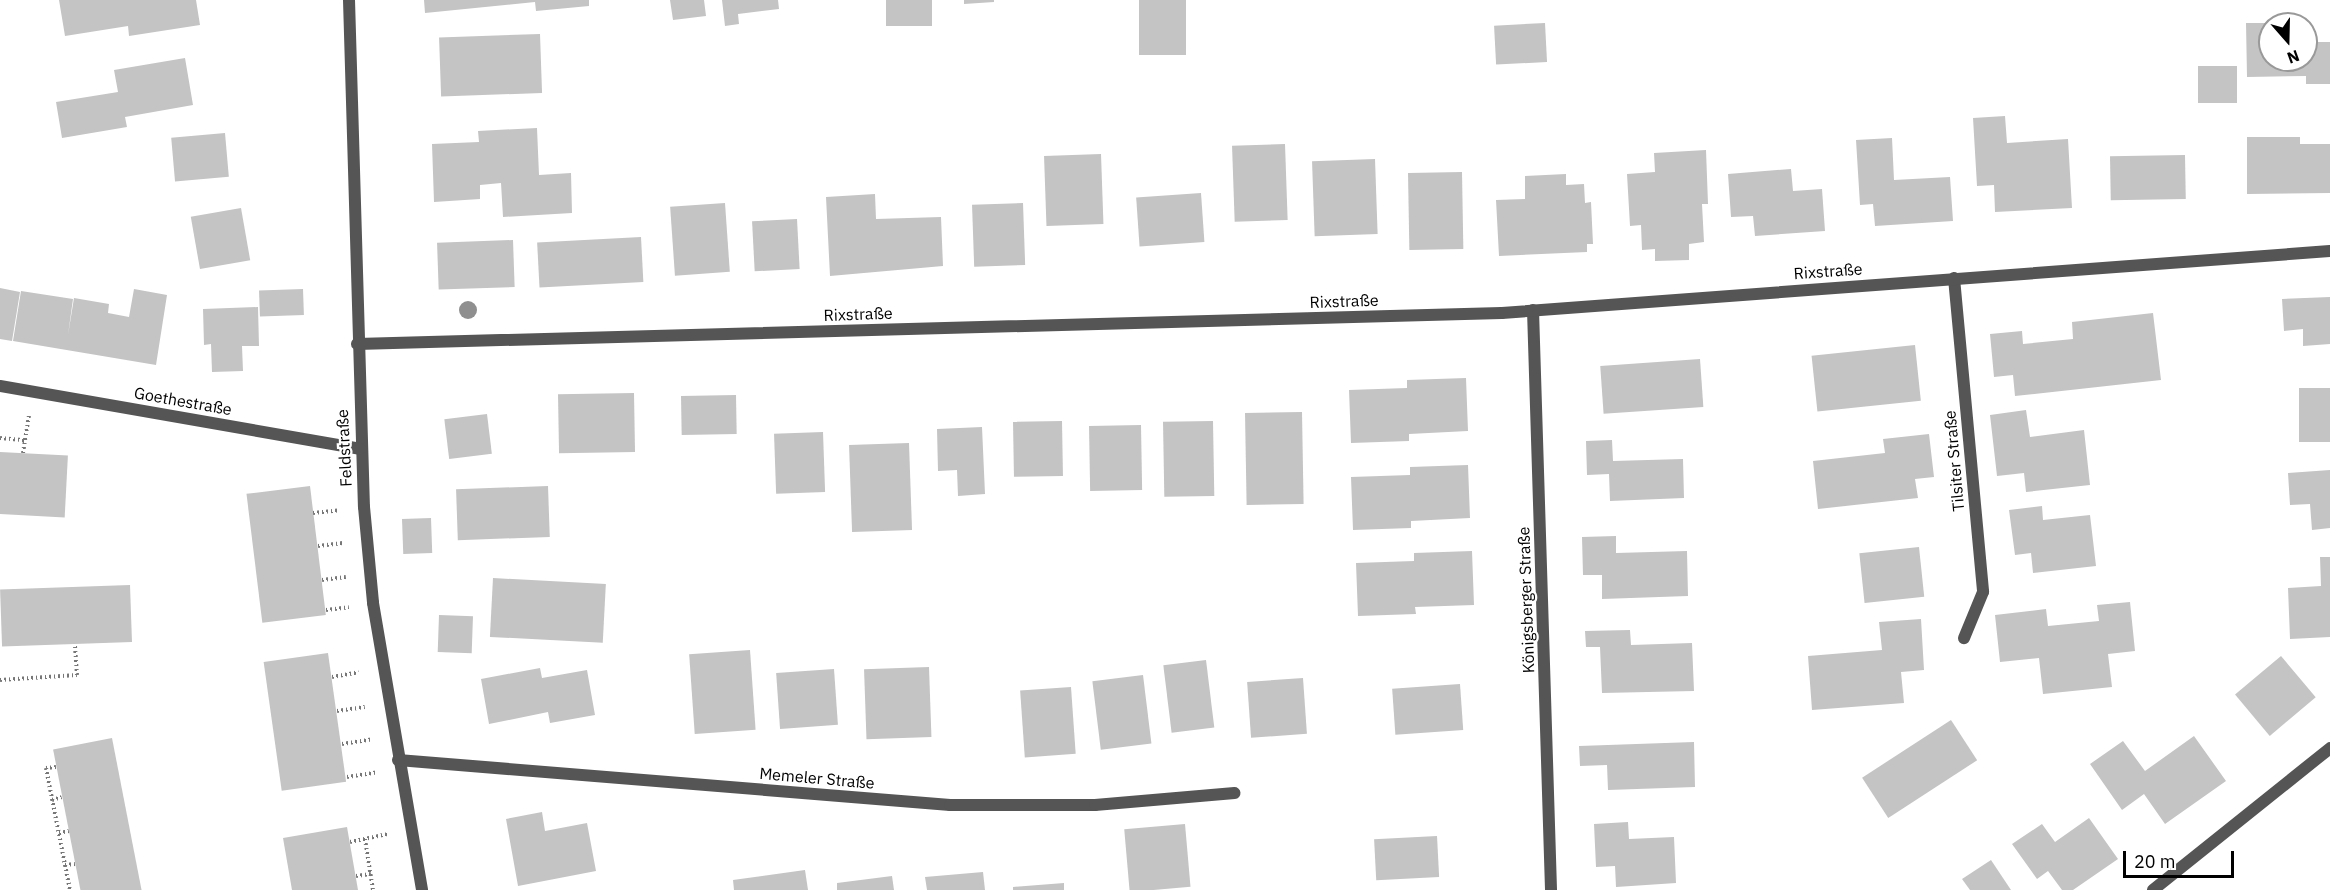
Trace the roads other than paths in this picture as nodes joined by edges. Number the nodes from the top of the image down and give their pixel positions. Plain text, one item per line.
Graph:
1 (349, 0) edge
2 (2330, 251) edge
3 (1954, 278) junction
4 (1533, 310) junction
5 (357, 344) junction
6 (0, 386) edge
7 (360, 448) junction
8 (1964, 638) dead end
9 (2330, 748) edge
10 (399, 765) junction
11 (1234, 793) dead end
12 (422, 890) edge
13 (1551, 890) edge
14 (2152, 890) edge

1 - 5 street, Feldstraße
2 - 3 street, Rixstraße
3 - 4 street, Rixstraße
3 - 8 street, Tilsiter Straße
4 - 5 street, Rixstraße
4 - 13 street, Königsberger Straße
5 - 7 street, Feldstraße
6 - 7 street, Goethestraße
7 - 10 street, Feldstraße
9 - 14 street
10 - 11 street, Memeler Straße
10 - 12 street, Feldstraße

